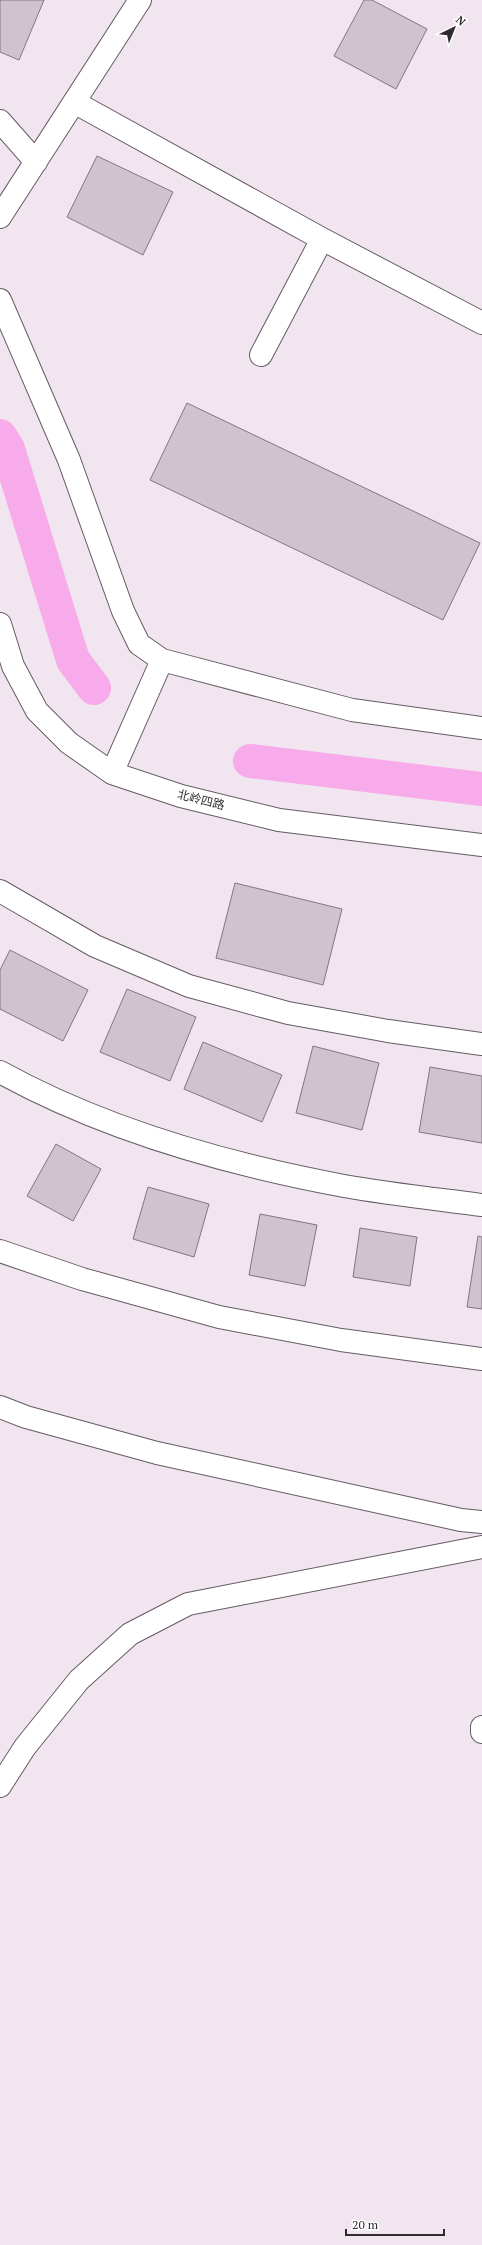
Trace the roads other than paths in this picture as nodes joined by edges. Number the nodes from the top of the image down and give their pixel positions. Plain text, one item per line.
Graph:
1 (140, 0) edge
2 (74, 102) junction
3 (0, 121) edge
4 (36, 162) junction
5 (0, 217) edge
6 (322, 239) junction
7 (0, 300) edge
8 (482, 323) edge
9 (261, 355) dead end
10 (0, 624) edge
11 (162, 660) junction
12 (482, 728) edge
13 (112, 773) junction
14 (482, 845) edge
15 (0, 891) edge
16 (482, 1044) edge
17 (0, 1072) edge
18 (482, 1205) edge
19 (0, 1251) edge
20 (482, 1359) edge
21 (0, 1407) edge
22 (482, 1522) edge
23 (482, 1547) edge
24 (482, 1727) edge
25 (482, 1732) edge
26 (0, 1786) edge

1 - 2 street
2 - 4 street
2 - 6 street
3 - 4 street
4 - 5 street
6 - 8 street
6 - 9 street
7 - 11 street
10 - 13 street, 北岭四路
11 - 12 street
11 - 13 street
13 - 14 street, 北岭四路
15 - 16 street
17 - 18 street
19 - 20 street
21 - 22 street
23 - 26 street
24 - 25 street

